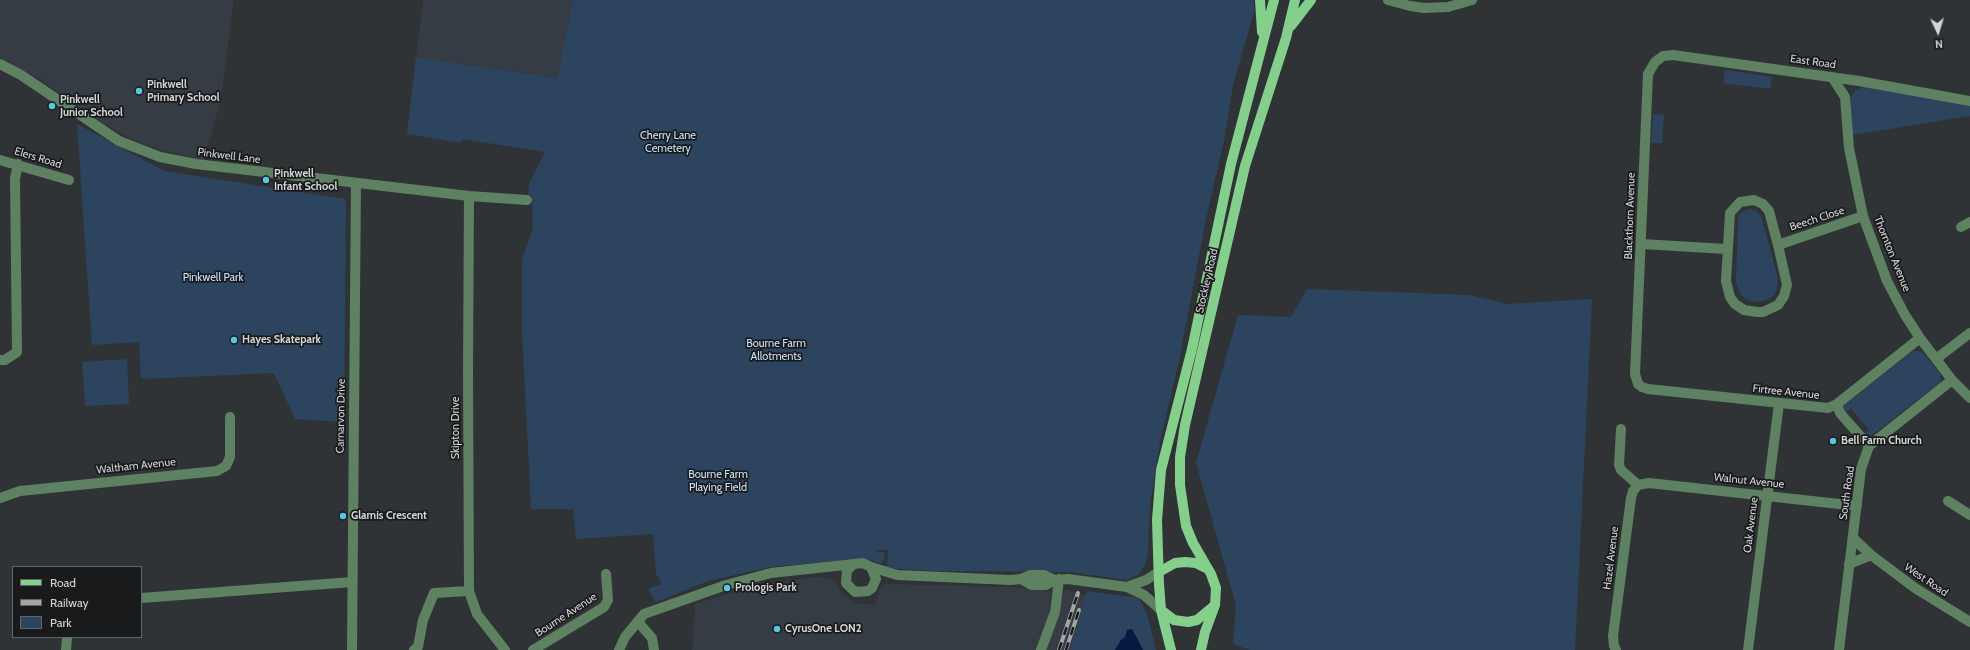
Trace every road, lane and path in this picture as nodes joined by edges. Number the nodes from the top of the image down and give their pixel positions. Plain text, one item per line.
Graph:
1 (1260, 0) edge
2 (1274, 0) edge
3 (1295, 0) edge
4 (1311, 0) edge
5 (1388, 0) edge
6 (1472, 0) edge
7 (1286, 38) junction
8 (1263, 42) junction
9 (1654, 62) joint
10 (0, 64) edge
11 (1832, 77) junction
12 (1859, 81) junction
13 (1845, 97) junction
14 (1970, 101) edge
15 (0, 160) edge
16 (18, 164) junction
17 (69, 180) dead end
18 (356, 183) junction
19 (469, 196) junction
20 (528, 200) dead end
21 (1864, 216) junction
22 (1642, 244) junction
23 (1778, 245) junction
24 (1726, 249) junction
25 (1970, 333) edge
26 (1920, 338) junction
27 (1936, 359) junction
28 (0, 360) edge
29 (1635, 374) joint
30 (1952, 380) junction
31 (1970, 398) edge
32 (1779, 403) junction
33 (1837, 404) junction
34 (230, 417) dead end
35 (1621, 429) dead end
36 (1869, 446) junction
37 (1638, 485) junction
38 (1767, 495) junction
39 (0, 498) edge
40 (1948, 501) dead end
41 (1857, 506) junction
42 (1970, 515) edge
43 (1853, 538) junction
44 (1871, 555) junction
45 (854, 564) junction
46 (1850, 564) junction
47 (823, 567) junction
48 (871, 567) junction
49 (1206, 568) junction
50 (1159, 572) junction
51 (606, 574) dead end
52 (897, 575) junction
53 (876, 579) junction
54 (1057, 579) junction
55 (845, 580) junction
56 (352, 582) junction
57 (1127, 587) junction
58 (469, 591) junction
59 (142, 598) edge
60 (1215, 605) junction
61 (1161, 610) junction
62 (638, 622) junction
63 (1970, 622) edge
64 (67, 638) edge
65 (1840, 646) edge
66 (66, 650) edge
67 (352, 650) edge
68 (414, 650) edge
69 (505, 650) edge
70 (533, 650) edge
71 (619, 650) edge
72 (654, 650) edge
73 (1041, 650) edge
74 (1171, 650) edge
75 (1201, 650) edge
76 (1616, 650) edge
77 (1748, 650) edge
78 (1849, 650) edge

1 - 8 main road
2 - 8 main road, Stockley Road
3 - 7 main road, Stockley Road
4 - 7 main road
5 - 6 street
7 - 49 main road, Stockley Road
8 - 50 main road, Stockley Road
9 - 11 street, East Road
9 - 22 street, Blackthorn Avenue
10 - 18 street, Pinkwell Lane
11 - 12 street, East Road
11 - 13 street, Thornton Avenue
12 - 13 street
12 - 14 street, East Road
13 - 21 street, Thornton Avenue
15 - 16 street, Elers Road
16 - 17 street, Elers Road
16 - 28 street
18 - 19 street, Pinkwell Lane
18 - 56 street, Carnarvon Drive
19 - 20 street, Pinkwell Lane
19 - 58 street, Skipton Drive
21 - 23 street, Beech Close
21 - 26 street, Thornton Avenue
22 - 24 street
22 - 29 street, Blackthorn Avenue
23 - 24 street, Beech Close
23 - 24 street, Beech Close
25 - 27 street
26 - 27 street, Thornton Avenue
26 - 33 street, Firtree Avenue
27 - 30 street, Thornton Avenue
29 - 32 street, Firtree Avenue
30 - 31 street, Thornton Avenue
30 - 36 street
32 - 33 street, Firtree Avenue
32 - 38 street, Oak Avenue
33 - 36 street
34 - 39 street, Waltham Avenue
35 - 37 street
36 - 41 street, South Road
37 - 38 street, Walnut Avenue
37 - 76 street, Hazel Avenue
38 - 41 street, Walnut Avenue
38 - 77 street, Oak Avenue
40 - 42 street
41 - 43 street, South Road
43 - 44 street, West Road
43 - 46 street, South Road
44 - 46 street
44 - 63 street, West Road
45 - 47 street
45 - 48 street
45 - 55 street
46 - 65 street, South Road
47 - 55 street
47 - 62 street
48 - 52 street
48 - 53 street
49 - 50 main road
49 - 60 main road, Stockley Road
50 - 57 street
50 - 61 main road, Stockley Road
51 - 70 street, Bourne Avenue
52 - 53 street
52 - 54 street
53 - 55 street
54 - 57 street
54 - 73 street
56 - 59 street
56 - 67 street, Carnarvon Drive
57 - 61 street
58 - 68 street
58 - 69 street, Skipton Drive
60 - 61 main road
60 - 75 main road, Stockley Road
61 - 74 main road, Stockley Road
62 - 71 street
62 - 72 street
64 - 66 street
65 - 78 street

